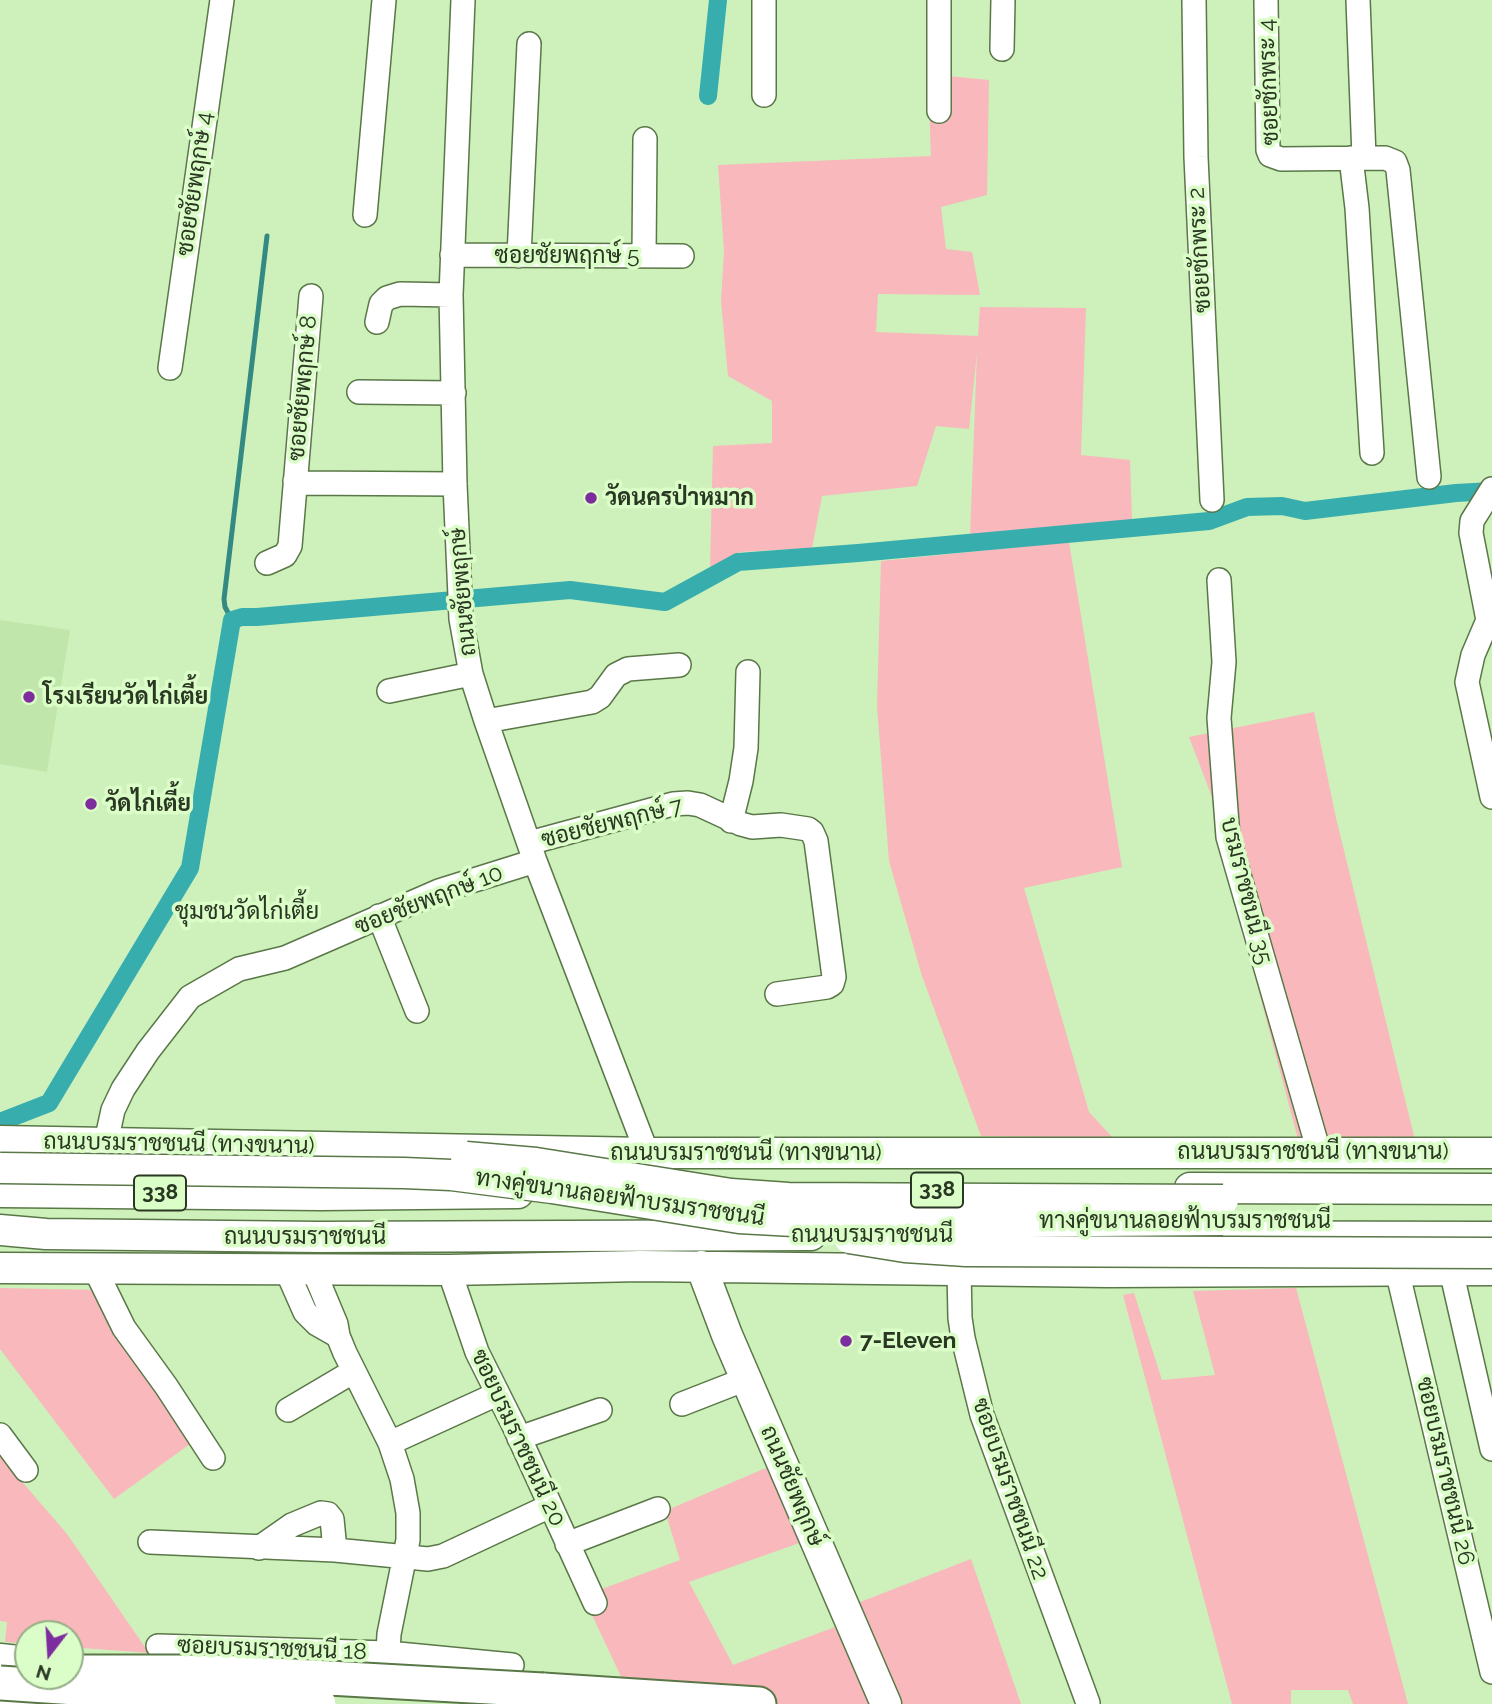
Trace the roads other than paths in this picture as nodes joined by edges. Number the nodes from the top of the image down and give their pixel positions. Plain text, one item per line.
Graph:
1 (222, 0) edge
2 (384, 0) edge
3 (461, 0) edge
4 (764, 0) edge
5 (939, 0) edge
6 (1003, 0) edge
7 (1194, 0) edge
8 (1266, 0) edge
9 (1358, 0) edge
10 (529, 44) dead end
11 (1002, 49) dead end
12 (764, 95) dead end
13 (939, 111) dead end
14 (645, 139) dead end
15 (1357, 157) junction
16 (365, 215) dead end
17 (452, 254) junction
18 (519, 256) junction
19 (644, 256) junction
20 (682, 256) dead end
21 (452, 295) junction
22 (311, 296) dead end
23 (377, 322) dead end
24 (170, 368) dead end
25 (359, 392) dead end
26 (454, 393) junction
27 (1372, 453) dead end
28 (1429, 477) dead end
29 (295, 481) junction
30 (455, 484) junction
31 (1492, 489) edge
32 (1212, 500) dead end
33 (267, 563) dead end
34 (1219, 580) dead end
35 (679, 665) dead end
36 (748, 672) dead end
37 (471, 674) junction
38 (388, 691) dead end
39 (486, 721) junction
40 (1492, 797) edge
41 (731, 821) junction
42 (532, 852) junction
43 (379, 916) junction
44 (777, 994) dead end
45 (417, 1011) dead end
46 (0, 1141) edge
47 (106, 1142) junction
48 (0, 1148) edge
49 (484, 1150) junction
50 (1319, 1152) junction
51 (647, 1153) junction
52 (1492, 1153) edge
53 (0, 1168) edge
54 (1492, 1169) edge
55 (590, 1171) junction
56 (1492, 1189) edge
57 (0, 1192) edge
58 (381, 1194) junction
59 (1492, 1198) edge
60 (1223, 1210) junction
61 (739, 1218) junction
62 (1492, 1220) edge
63 (0, 1230) edge
64 (46, 1234) junction
65 (0, 1236) edge
66 (400, 1237) junction
67 (1492, 1237) edge
68 (1492, 1253) edge
69 (641, 1266) junction
70 (701, 1266) junction
71 (0, 1268) edge
72 (95, 1269) junction
73 (299, 1269) junction
74 (449, 1270) junction
75 (959, 1270) junction
76 (1397, 1270) junction
77 (1451, 1270) junction
78 (1492, 1270) edge
79 (354, 1371) junction
80 (746, 1379) junction
81 (497, 1394) junction
82 (682, 1404) dead end
83 (288, 1410) dead end
84 (600, 1410) dead end
85 (0, 1435) edge
86 (519, 1438) junction
87 (390, 1443) junction
88 (1492, 1449) edge
89 (213, 1458) dead end
90 (26, 1470) dead end
91 (550, 1506) junction
92 (658, 1509) dead end
93 (150, 1542) dead end
94 (567, 1544) junction
95 (260, 1548) junction
96 (335, 1550) junction
97 (405, 1558) junction
98 (594, 1603) dead end
99 (158, 1646) dead end
100 (388, 1653) junction
101 (512, 1665) dead end
102 (84, 1671) edge
103 (1492, 1672) edge
104 (84, 1674) edge
105 (0, 1683) edge
106 (84, 1684) edge
107 (0, 1699) edge
108 (1088, 1703) edge
109 (57, 1704) edge
110 (208, 1704) edge
111 (220, 1704) edge
112 (319, 1704) edge
113 (758, 1704) edge
114 (886, 1704) edge

1 - 24 street, ซอยชัยพฤกษ์ 4
2 - 16 street
3 - 17 street, ถนนชัยพฤกษ์
4 - 12 street
5 - 13 street
6 - 11 street
7 - 32 street, ซอยชักพระ 2
8 - 15 street, ซอยชักพระ 4
9 - 15 street
10 - 18 street
14 - 19 street
15 - 27 street
15 - 28 street
17 - 18 street, ซอยชัยพฤกษ์ 5
17 - 21 street, ถนนชัยพฤกษ์
18 - 19 street, ซอยชัยพฤกษ์ 5
19 - 20 street, ซอยชัยพฤกษ์ 5
21 - 23 street
21 - 26 street, ถนนชัยพฤกษ์
22 - 29 street, ซอยชัยพฤกษ์ 8
25 - 26 street
26 - 30 street, ถนนชัยพฤกษ์
29 - 30 street, ซอยชัยพฤกษ์ 8
29 - 33 street, ซอยชัยพฤกษ์ 8
30 - 37 street, ถนนชัยพฤกษ์
31 - 40 street
34 - 50 street, บรมราชชนนี 35
35 - 39 street
36 - 41 street
37 - 38 street
37 - 39 street, ถนนชัยพฤกษ์
39 - 42 street, ถนนชัยพฤกษ์
41 - 42 street, ซอยชัยพฤกษ์ 7
41 - 44 street, ซอยชัยพฤกษ์ 7
42 - 43 street, ซอยชัยพฤกษ์ 10
42 - 51 street, ถนนชัยพฤกษ์
43 - 45 street
43 - 47 street, ซอยชัยพฤกษ์ 10
46 - 47 main road, ถนนบรมราชชนนี (ทางขนาน) / 338
47 - 49 main road, ถนนบรมราชชนนี (ทางขนาน) / 338
48 - 55 main road, ทางคู่ขนานลอยฟ้าบรมราชชนนี, bridge
49 - 51 main road, ถนนบรมราชชนนี (ทางขนาน) / 338
49 - 58 main road
50 - 51 main road, ถนนบรมราชชนนี (ทางขนาน) / 338
50 - 52 main road, ถนนบรมราชชนนี (ทางขนาน) / 338
53 - 61 main road, ทางคู่ขนานลอยฟ้าบรมราชชนนี, bridge
54 - 55 main road, bridge
55 - 60 main road, ทางคู่ขนานลอยฟ้าบรมราชชนนี, bridge
56 - 58 main road, ถนนบรมราชชนนี / 338
57 - 58 main road, ถนนบรมราชชนนี / 338
59 - 60 main road, ทางคู่ขนานลอยฟ้าบรมราชชนนี
60 - 61 main road, ทางคู่ขนานลอยฟ้าบรมราชชนนี, bridge
60 - 62 main road, ทางคู่ขนานลอยฟ้าบรมราชชนนี
61 - 68 main road, bridge
63 - 64 main road, ถนนบรมราชชนนี / 338
64 - 65 main road
64 - 66 main road, ถนนบรมราชชนนี / 338
66 - 67 main road, ถนนบรมราชชนนี / 338
66 - 69 main road
69 - 70 main road
69 - 74 main road
70 - 75 main road
70 - 80 main road, ถนนชัยพฤกษ์
71 - 72 main road
72 - 73 main road
72 - 89 street
73 - 74 main road
73 - 79 street, ซอยบรมราชชนนี 18
74 - 81 street, ซอยบรมราชชนนี 20
75 - 76 main road
75 - 108 street, ซอยบรมราชชนนี 22
76 - 77 main road
76 - 103 street, ซอยบรมราชชนนี 26
77 - 78 main road
77 - 88 street
79 - 83 street
79 - 87 street, ซอยบรมราชชนนี 18
80 - 82 street
80 - 114 main road, ถนนชัยพฤกษ์
81 - 86 street, ซอยบรมราชชนนี 20
81 - 87 street
84 - 86 street
85 - 90 street
86 - 91 street, ซอยบรมราชชนนี 20
87 - 97 street, ซอยบรมราชชนนี 18
91 - 94 street, ซอยบรมราชชนนี 20
91 - 97 street
92 - 94 street
93 - 95 street
94 - 98 street, ซอยบรมราชชนนี 20
95 - 96 street
95 - 96 street
96 - 97 street
97 - 100 street, ซอยบรมราชชนนี 18
99 - 100 street, ซอยบรมราชชนนี 18
100 - 101 street
102 - 113 highway, bridge
104 - 111 main road
105 - 112 highway, bridge
106 - 110 main road
107 - 109 main road

